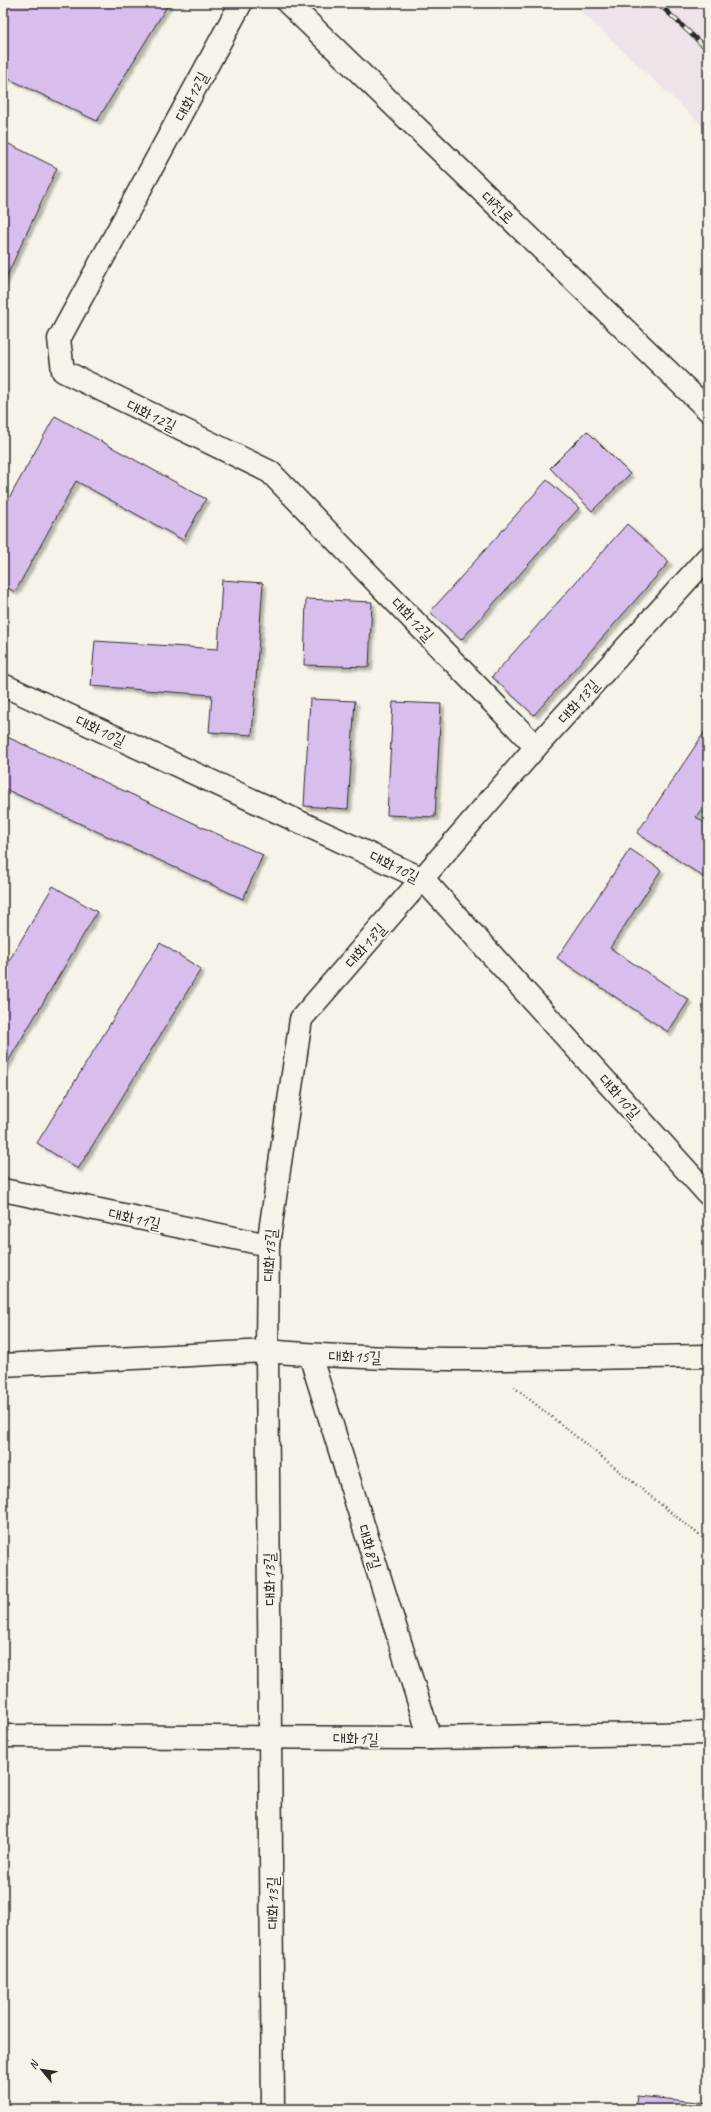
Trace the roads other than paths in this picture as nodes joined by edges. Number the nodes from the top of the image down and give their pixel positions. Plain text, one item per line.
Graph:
1 (242, 3) edge
2 (288, 3) edge
3 (708, 410) edge
4 (708, 557) edge
5 (3, 686) edge
6 (536, 747) junction
7 (423, 879) junction
8 (3, 1190) edge
9 (708, 1194) edge
10 (268, 1246) junction
11 (267, 1351) junction
12 (310, 1355) junction
13 (708, 1356) edge
14 (3, 1365) edge
15 (708, 1732) edge
16 (3, 1736) edge
17 (271, 1737) junction
18 (430, 1738) junction
19 (273, 2109) edge

1 - 6 street, 대화12길
2 - 3 street, 대전로
4 - 6 street, 대화13길
5 - 7 street, 대화10길
6 - 7 street, 대화13길
7 - 9 street, 대화10길
7 - 10 street, 대화13길
8 - 10 street, 대화11길
10 - 11 street, 대화13길
11 - 12 street, 대화15길
11 - 14 street, 대화15길
11 - 17 street, 대화13길
12 - 13 street, 대화15길
12 - 18 street, 대화8길
15 - 18 street, 대화1길
16 - 17 street, 대화1길
17 - 18 street, 대화1길
17 - 19 street, 대화13길

